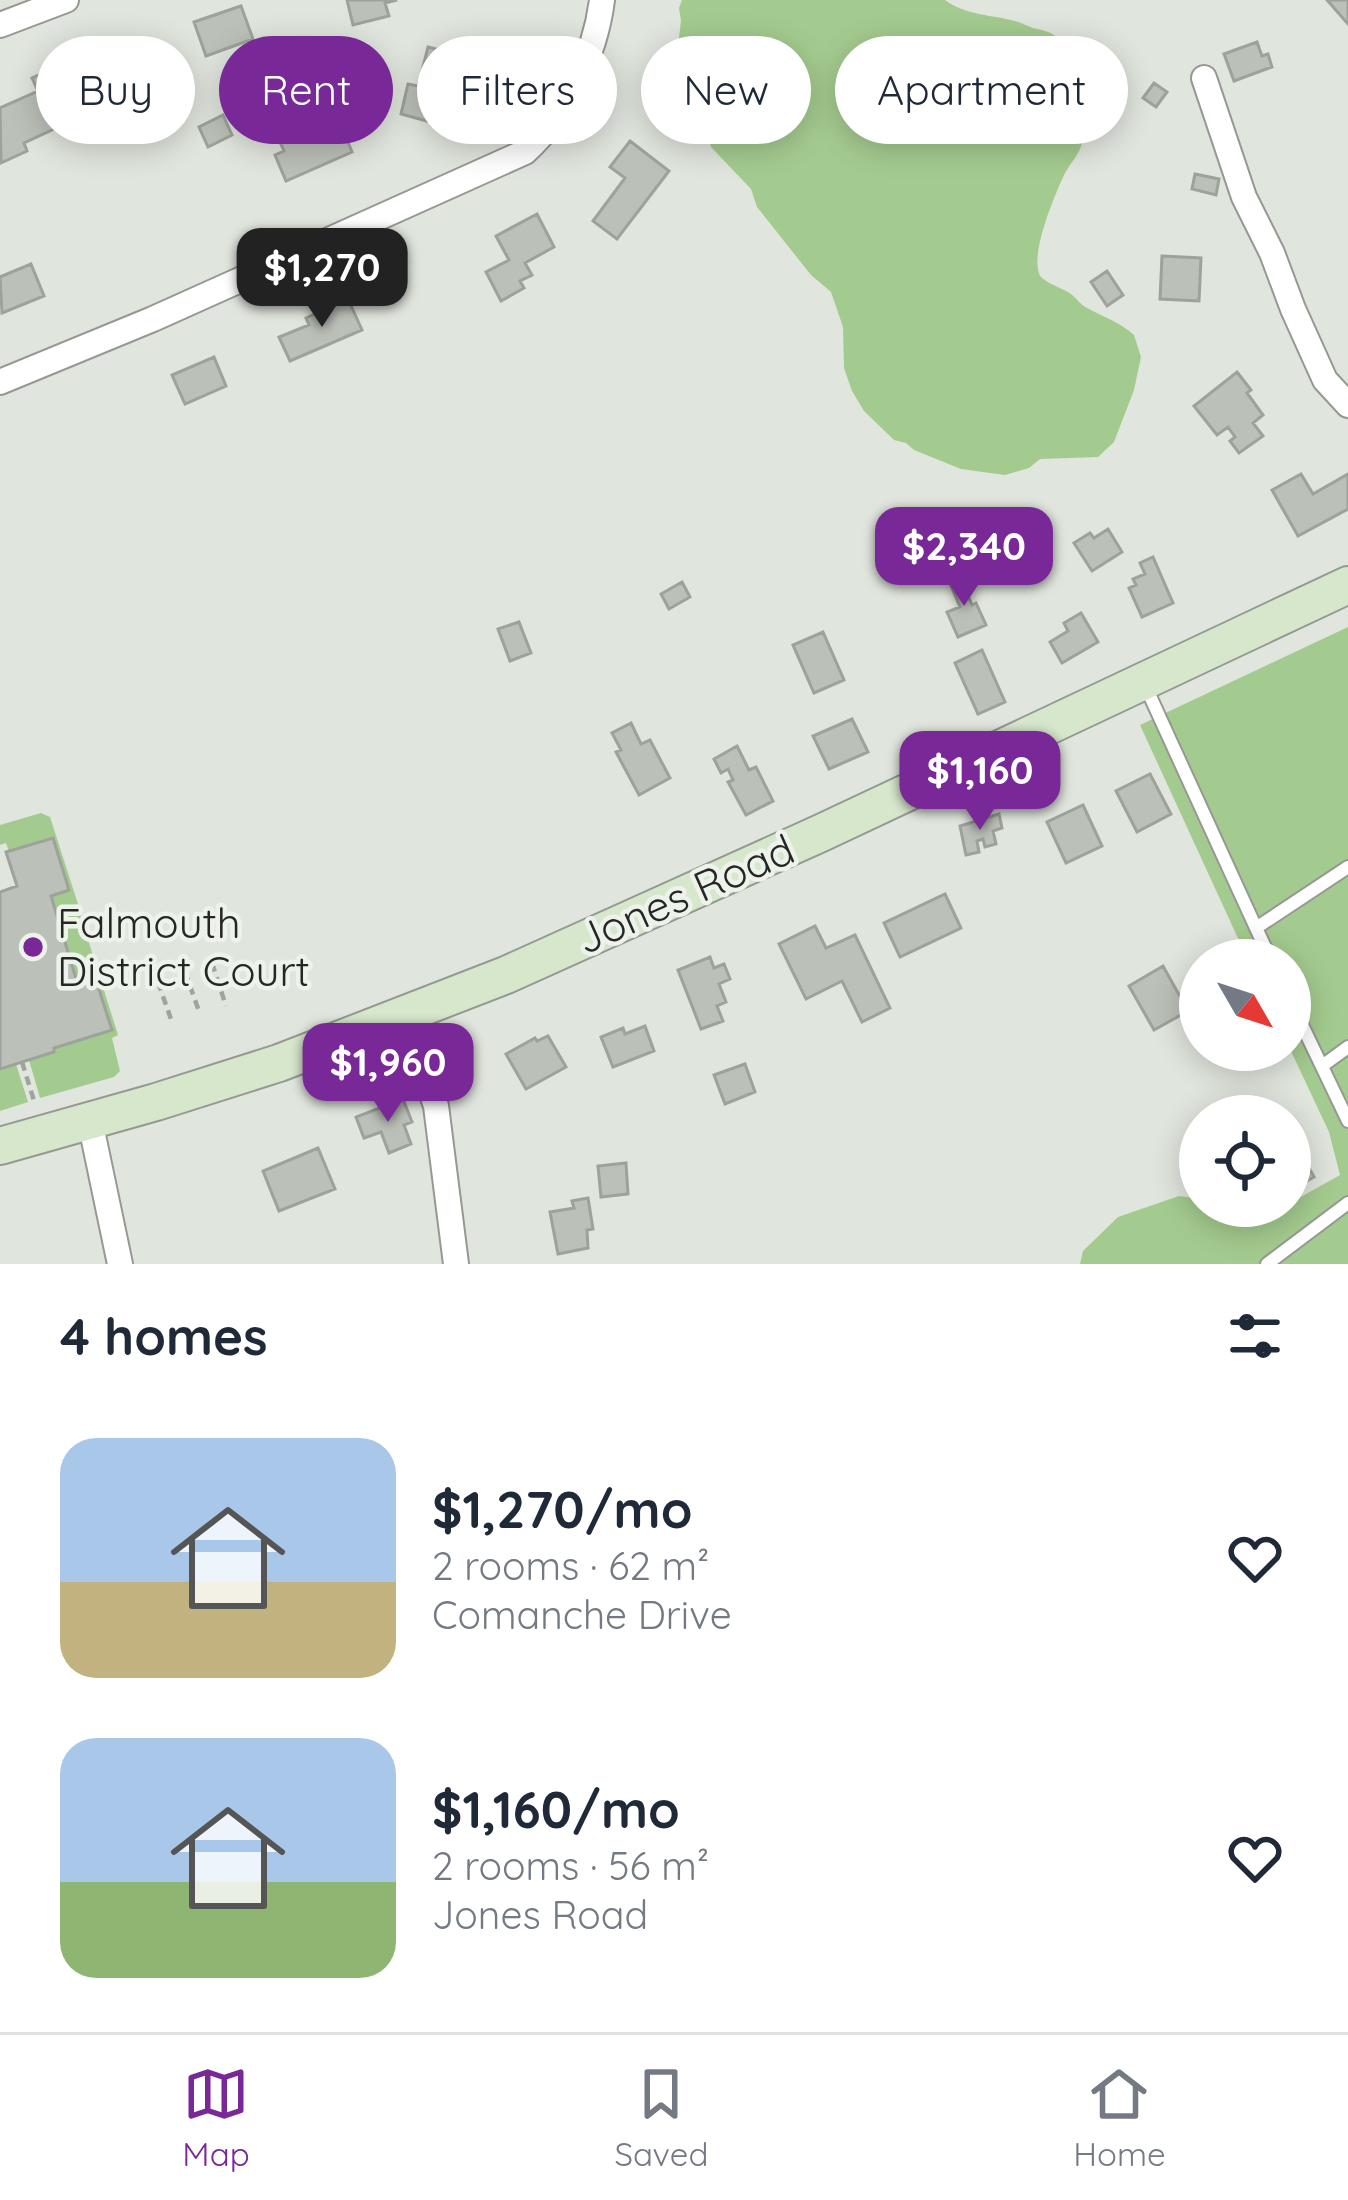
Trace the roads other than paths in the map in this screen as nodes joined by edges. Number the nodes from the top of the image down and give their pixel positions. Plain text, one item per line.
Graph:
1 (66, 0) edge
2 (602, 0) edge
3 (0, 25) edge
4 (1204, 78) dead end
5 (0, 382) edge
6 (1348, 405) edge
7 (1348, 585) edge
8 (1144, 682) junction
9 (1348, 867) edge
10 (1256, 928) junction
11 (1261, 939) edge
12 (405, 1016) junction
13 (1311, 1043) edge
14 (1348, 1047) edge
15 (1322, 1066) junction
16 (89, 1121) junction
17 (1348, 1121) edge
18 (0, 1147) edge
19 (1348, 1203) edge
20 (119, 1264) edge
21 (456, 1264) edge
22 (1267, 1264) edge

1 - 3 street
2 - 5 street
4 - 6 street
7 - 8 main road, Jones Road
8 - 10 lane
8 - 12 main road, Jones Road
9 - 10 lane
10 - 11 lane
12 - 16 main road, Jones Road
12 - 21 street
13 - 15 lane
14 - 15 lane
15 - 17 lane
16 - 18 main road, Jones Road
16 - 20 street
19 - 22 lane

